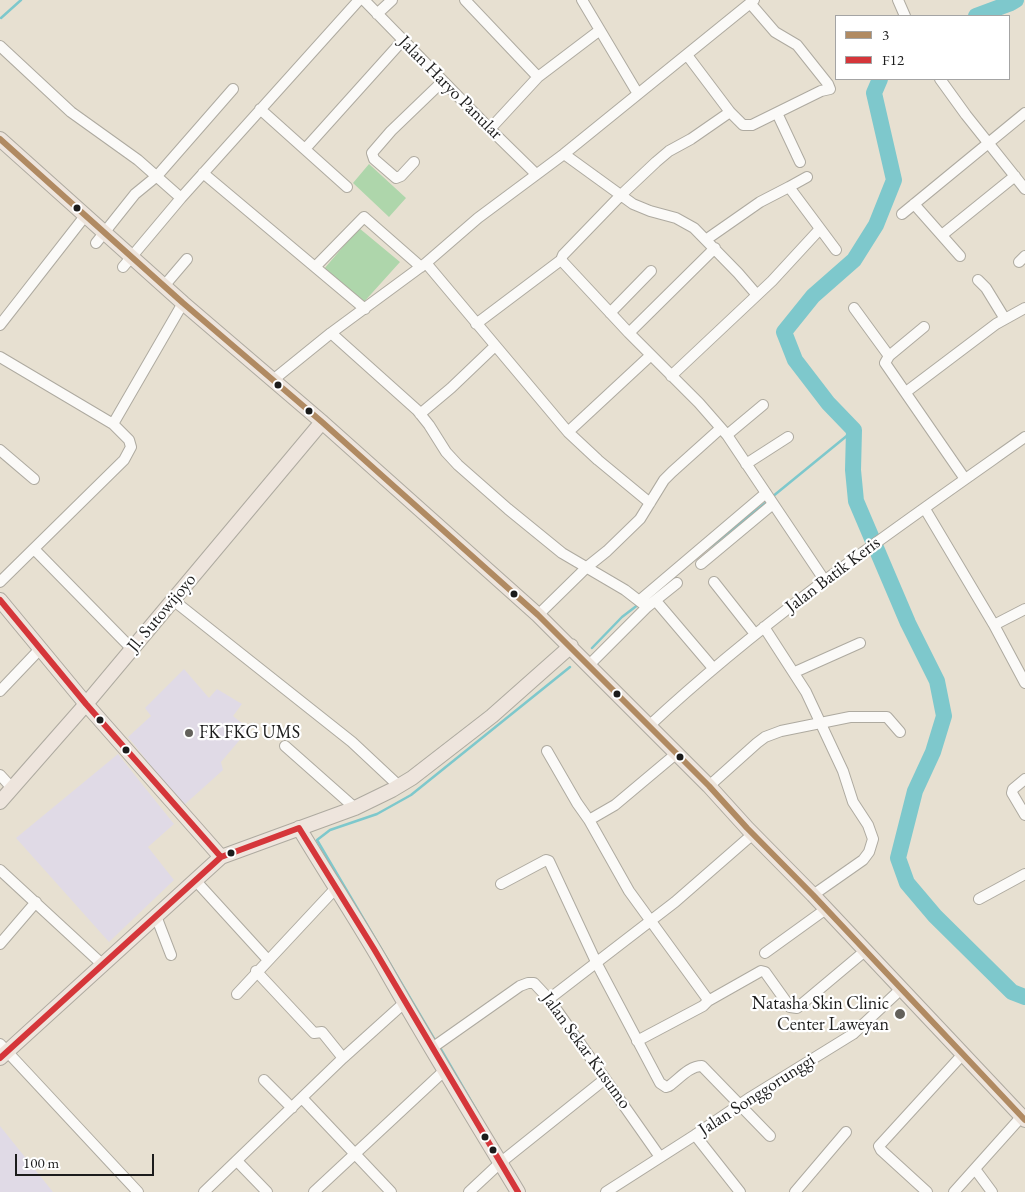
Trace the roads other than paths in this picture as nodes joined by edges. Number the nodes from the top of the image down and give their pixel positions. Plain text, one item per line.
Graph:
1 (359, 0) edge
2 (364, 0) edge
3 (392, 0) edge
4 (465, 0) edge
5 (582, 0) edge
6 (898, 0) edge
7 (752, 2) edge
8 (377, 14) junction
9 (905, 15) edge
10 (600, 30) junction
11 (403, 40) junction
12 (0, 46) edge
13 (687, 55) junction
14 (538, 77) junction
15 (941, 80) edge
16 (443, 81) junction
17 (233, 90) dead end
18 (638, 94) junction
19 (260, 109) junction
20 (730, 112) junction
21 (777, 113) junction
22 (1025, 113) edge
23 (490, 129) junction
24 (0, 139) edge
25 (988, 142) junction
26 (305, 149) junction
27 (564, 154) junction
28 (414, 162) dead end
29 (800, 162) dead end
30 (203, 173) junction
31 (536, 174) junction
32 (157, 176) junction
33 (1015, 176) junction
34 (807, 177) dead end
35 (347, 187) dead end
36 (788, 187) junction
37 (1025, 188) edge
38 (621, 195) junction
39 (181, 198) junction
40 (914, 204) junction
41 (902, 214) dead end
42 (85, 216) junction
43 (819, 230) junction
44 (942, 235) junction
45 (100, 238) junction
46 (707, 239) junction
47 (715, 248) junction
48 (836, 250) dead end
49 (960, 256) dead end
50 (187, 259) dead end
51 (561, 260) junction
52 (127, 261) junction
53 (423, 265) junction
54 (315, 267) junction
55 (651, 271) dead end
56 (978, 280) dead end
57 (164, 286) junction
58 (757, 295) junction
59 (182, 303) junction
60 (854, 308) dead end
61 (1025, 308) edge
62 (364, 309) junction
63 (610, 313) junction
64 (1005, 318) junction
65 (476, 324) junction
66 (0, 325) edge
67 (924, 327) dead end
68 (331, 333) junction
69 (629, 333) junction
70 (495, 346) junction
71 (651, 355) junction
72 (889, 356) junction
73 (0, 357) edge
74 (671, 376) junction
75 (273, 380) junction
76 (906, 392) junction
77 (763, 405) dead end
78 (420, 414) junction
79 (322, 422) junction
80 (112, 424) junction
81 (724, 431) junction
82 (568, 432) junction
83 (788, 437) dead end
84 (1025, 438) edge
85 (0, 450) edge
86 (746, 464) junction
87 (34, 479) dead end
88 (965, 480) junction
89 (769, 498) junction
90 (650, 504) junction
91 (925, 509) junction
92 (34, 549) junction
93 (701, 564) dead end
94 (587, 567) junction
95 (824, 581) junction
96 (0, 582) edge
97 (714, 582) dead end
98 (677, 583) dead end
99 (0, 600) edge
100 (172, 600) junction
101 (645, 603) junction
102 (1025, 609) edge
103 (538, 614) junction
104 (994, 625) junction
105 (764, 627) junction
106 (755, 634) junction
107 (860, 643) dead end
108 (571, 646) junction
109 (40, 649) junction
110 (132, 649) junction
111 (590, 664) junction
112 (713, 668) junction
113 (795, 672) junction
114 (1025, 683) edge
115 (0, 692) edge
116 (86, 704) junction
117 (820, 724) junction
118 (650, 725) junction
119 (900, 732) dead end
120 (285, 746) dead end
121 (546, 751) dead end
122 (677, 753) junction
123 (0, 776) edge
124 (1025, 780) edge
125 (399, 786) junction
126 (709, 786) junction
127 (12, 788) junction
128 (0, 802) edge
129 (355, 808) junction
130 (1025, 815) edge
131 (590, 820) junction
132 (299, 828) junction
133 (753, 834) junction
134 (221, 857) junction
135 (0, 870) edge
136 (1025, 874) edge
137 (195, 880) junction
138 (501, 884) dead end
139 (335, 889) junction
140 (813, 894) junction
141 (979, 898) dead end
142 (36, 902) junction
143 (826, 909) junction
144 (156, 916) junction
145 (651, 920) junction
146 (0, 944) edge
147 (865, 951) junction
148 (765, 953) dead end
149 (171, 955) dead end
150 (268, 960) junction
151 (597, 964) junction
152 (103, 965) junction
153 (256, 972) junction
154 (901, 989) junction
155 (236, 994) dead end
156 (549, 999) junction
157 (708, 1001) junction
158 (403, 1004) junction
159 (637, 1041) junction
160 (434, 1047) junction
161 (2, 1052) edge
162 (963, 1054) junction
163 (343, 1058) junction
164 (444, 1071) junction
165 (605, 1079) junction
166 (264, 1080) dead end
167 (302, 1098) junction
168 (740, 1104) junction
169 (292, 1108) junction
170 (1024, 1118) edge
171 (846, 1132) dead end
172 (696, 1135) junction
173 (770, 1136) dead end
174 (355, 1153) junction
175 (660, 1156) junction
176 (505, 1159) junction
177 (237, 1161) junction
178 (975, 1169) junction
179 (321, 1190) edge
180 (138, 1192) edge
181 (204, 1192) edge
182 (267, 1192) edge
183 (391, 1192) edge
184 (469, 1192) edge
185 (518, 1192) edge
186 (606, 1192) edge
187 (740, 1192) edge
188 (795, 1192) edge
189 (927, 1192) edge
190 (954, 1192) edge
191 (992, 1192) edge

1 - 19 street
2 - 8 street, Jalan Haryo Panular
3 - 8 street
4 - 14 street
5 - 10 street
6 - 9 street
7 - 13 street
7 - 21 street
8 - 11 street, Jalan Haryo Panular
10 - 14 street
10 - 18 street
11 - 16 street, Jalan Haryo Panular
11 - 26 street
12 - 32 street
13 - 18 street
13 - 20 street
14 - 23 street
15 - 25 street
16 - 23 street, Jalan Haryo Panular
16 - 28 street
17 - 32 street
18 - 27 street
19 - 26 street
19 - 30 street
20 - 21 street
20 - 38 street
21 - 29 street
22 - 25 street
23 - 31 street, Jalan Haryo Panular
24 - 42 main road
25 - 33 street
25 - 40 street
26 - 35 street
27 - 31 street
27 - 38 street
30 - 39 street
30 - 54 street
31 - 53 street
32 - 39 street
32 - 45 street
33 - 37 street
33 - 44 street
34 - 36 street
36 - 43 street
36 - 46 street
38 - 46 street
38 - 51 street
39 - 52 street
40 - 41 street
40 - 44 street
42 - 45 main road
42 - 66 street
43 - 48 street
43 - 58 street
44 - 49 street
45 - 52 main road
46 - 47 street
47 - 58 street
47 - 69 street
50 - 57 street
51 - 63 street
51 - 65 street
52 - 57 main road
53 - 54 street
53 - 62 street
53 - 65 street
54 - 62 street
55 - 63 street
56 - 64 street
57 - 59 main road
58 - 74 street
59 - 75 main road
59 - 80 street
60 - 72 street
61 - 64 street
62 - 68 street
63 - 69 street
64 - 76 street
65 - 70 street
67 - 72 street
68 - 75 street
68 - 78 street
69 - 71 street
70 - 78 street
70 - 82 street
71 - 74 street
71 - 82 street
72 - 76 street
73 - 80 street
74 - 81 street
75 - 79 main road
76 - 88 street
77 - 81 street
78 - 94 street
79 - 100 main road, Jl. Sutowijoyo
79 - 103 main road
80 - 92 street
81 - 86 street
81 - 90 street
82 - 90 street
83 - 86 street
84 - 88 street, Jalan Batik Keris
85 - 87 street
86 - 89 street
88 - 91 street, Jalan Batik Keris
89 - 93 street
89 - 95 street
89 - 101 street
90 - 94 street
91 - 95 street, Jalan Batik Keris
91 - 104 street
92 - 96 street
92 - 110 street
94 - 101 street
94 - 103 street
95 - 105 street, Jalan Batik Keris
97 - 106 street
98 - 101 street
99 - 109 main road
100 - 110 main road, Jl. Sutowijoyo
100 - 125 street
101 - 111 street
101 - 112 street
102 - 104 street
103 - 108 main road
104 - 114 street
105 - 106 street, Jalan Batik Keris
105 - 113 street
106 - 112 street, Jalan Batik Keris
107 - 113 street
108 - 111 main road
108 - 125 main road
109 - 115 street
109 - 116 main road
110 - 116 main road, Jl. Sutowijoyo
111 - 118 main road
112 - 118 street, Jalan Batik Keris
113 - 117 street
116 - 127 main road, Jl. Sutowijoyo
116 - 134 main road
117 - 119 street
117 - 126 street
117 - 140 street
118 - 122 main road
120 - 129 street
121 - 131 street
122 - 126 main road
122 - 131 street
123 - 127 street
124 - 130 street
125 - 129 main road
126 - 133 main road
127 - 128 main road, Jl. Sutowijoyo
129 - 132 main road
131 - 145 street
132 - 134 main road
132 - 139 main road
133 - 140 main road
133 - 145 street
134 - 137 main road
135 - 142 street
136 - 141 street
137 - 144 main road
137 - 150 street
138 - 151 street
139 - 150 street
139 - 158 main road
140 - 143 main road
142 - 146 street
142 - 152 street
143 - 147 main road
143 - 148 street
144 - 149 street
144 - 152 main road
145 - 151 street
145 - 157 street
147 - 154 main road
147 - 157 street
150 - 153 street
151 - 156 street
151 - 159 street
152 - 161 main road
153 - 155 street
153 - 163 street
154 - 162 main road
154 - 168 street, Jalan Songgorunggi
156 - 160 street, Jalan Sekar Kusumo
156 - 165 street, Jalan Sekar Kusumo
157 - 159 street
158 - 160 main road
158 - 163 street
159 - 168 street
160 - 164 main road
161 - 180 street
162 - 170 main road
162 - 189 street
163 - 167 street
164 - 174 street
164 - 176 main road
165 - 175 street, Jalan Sekar Kusumo
165 - 176 street
166 - 169 street
167 - 169 street
167 - 174 street
168 - 172 street, Jalan Songgorunggi
168 - 173 street
169 - 177 street
170 - 178 street
171 - 188 street
172 - 175 street, Jalan Songgorunggi
172 - 187 street
174 - 179 street
174 - 183 street
175 - 186 street, Jalan Songgorunggi
176 - 184 street
176 - 185 main road
177 - 181 street
177 - 182 street
178 - 190 street
178 - 191 street

